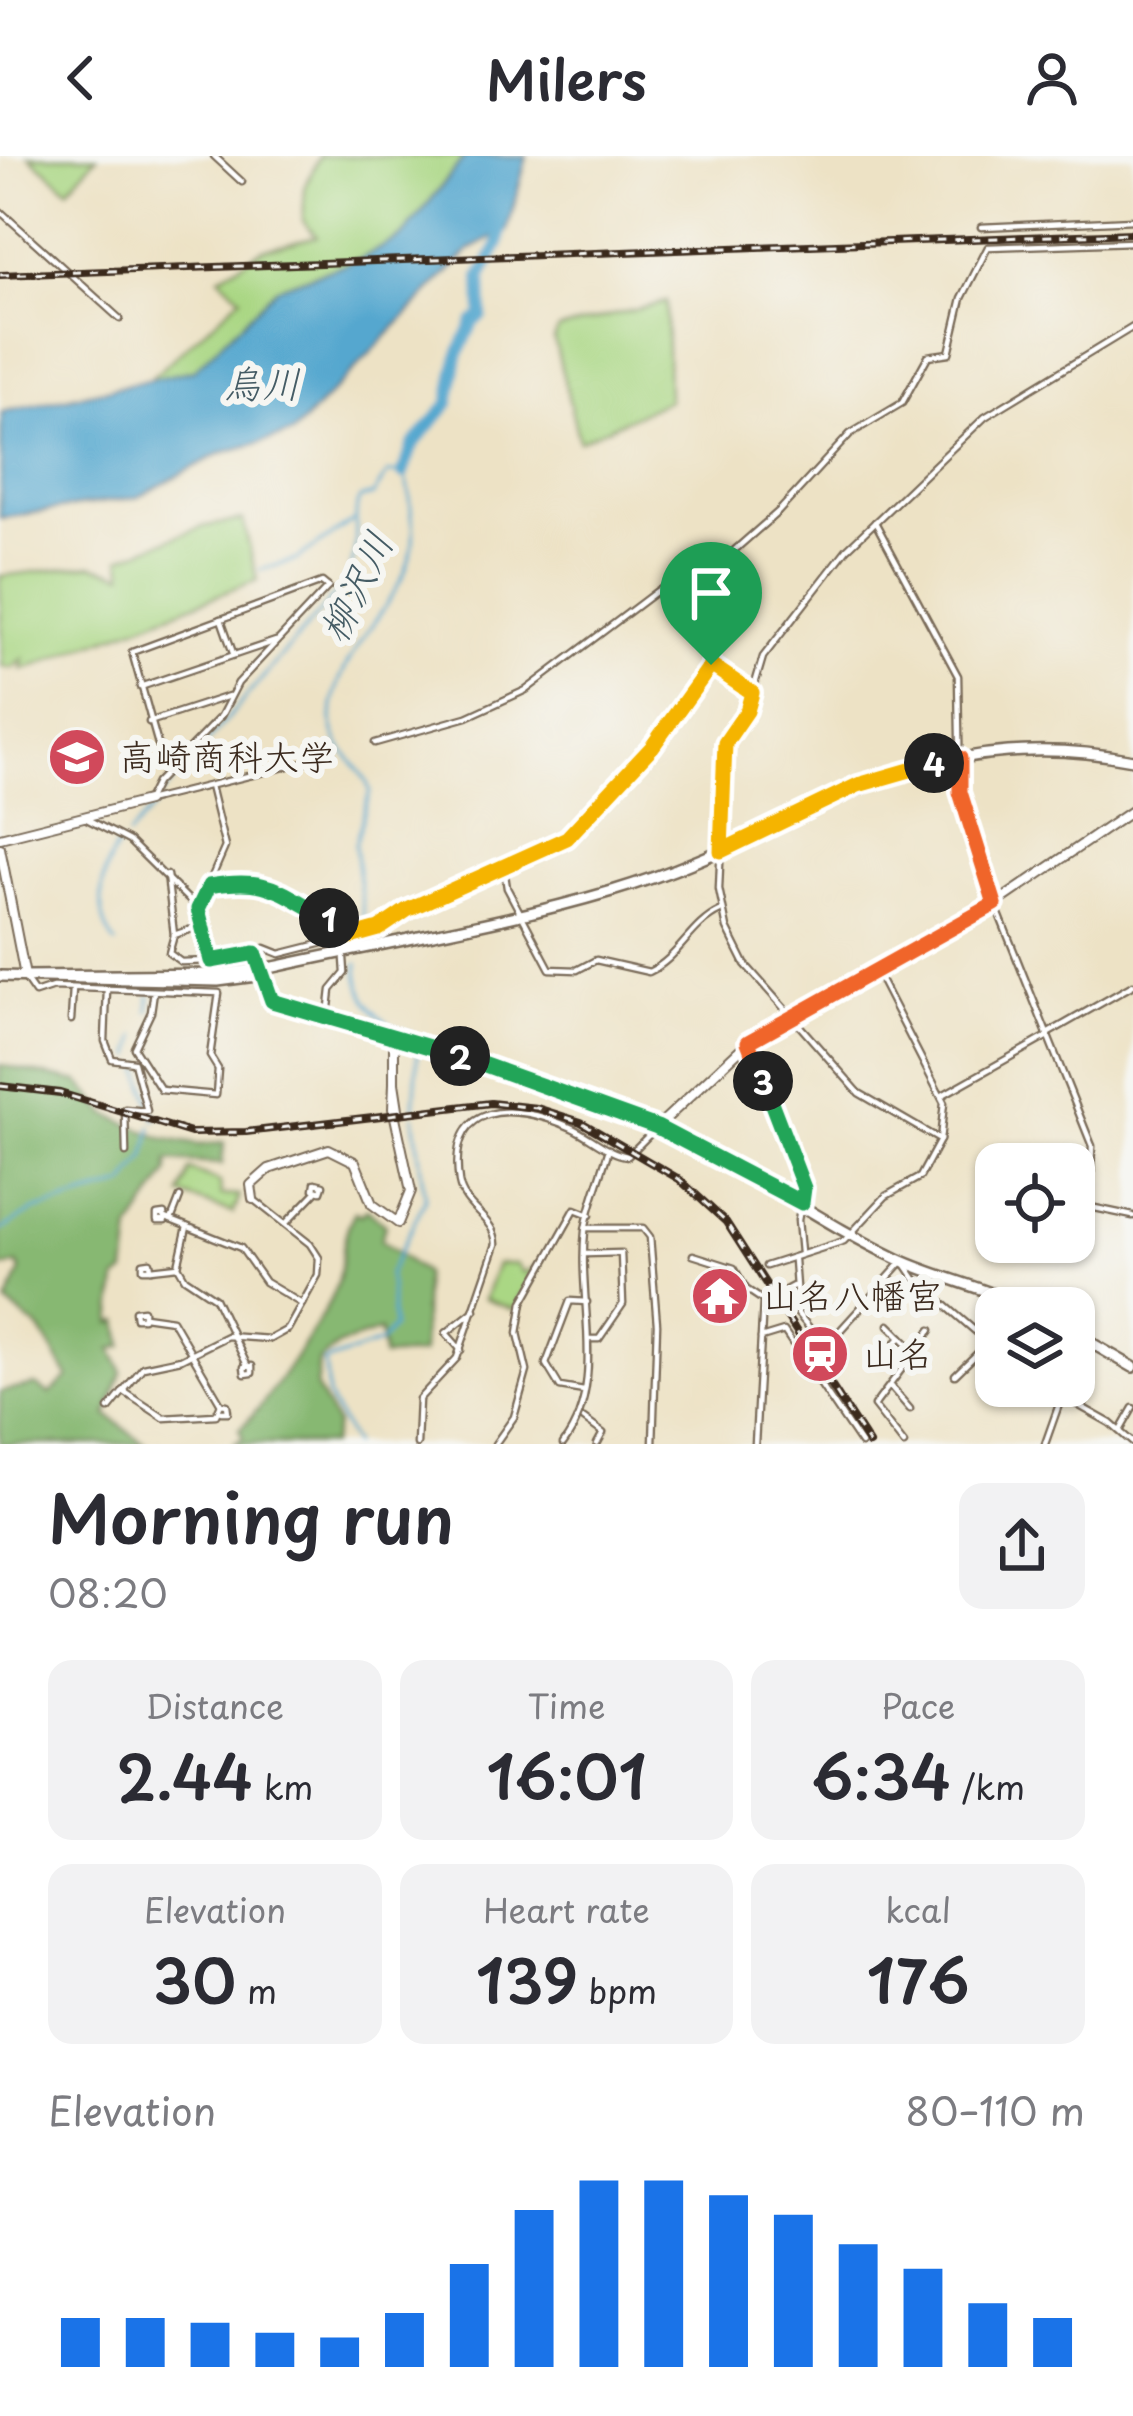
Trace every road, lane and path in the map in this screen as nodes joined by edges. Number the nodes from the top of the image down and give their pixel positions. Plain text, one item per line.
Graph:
1 (214, 156) edge
2 (242, 182) dead end
3 (0, 211) edge
4 (1133, 220) edge
5 (981, 227) dead end
6 (1133, 242) edge
7 (120, 320) dead end
8 (1133, 327) edge
9 (875, 522) junction
10 (729, 555) junction
11 (221, 619) junction
12 (277, 641) junction
13 (233, 653) junction
14 (711, 665) junction
15 (140, 687) junction
16 (752, 693) junction
17 (230, 696) junction
18 (149, 722) junction
19 (375, 743) dead end
20 (333, 755) dead end
21 (960, 758) junction
22 (1133, 760) edge
23 (166, 773) junction
24 (210, 786) junction
25 (147, 800) junction
26 (1133, 809) edge
27 (83, 818) junction
28 (0, 838) edge
29 (0, 848) edge
30 (721, 851) junction
31 (504, 868) junction
32 (167, 875) junction
33 (209, 886) junction
34 (995, 904) junction
35 (722, 909) junction
36 (199, 912) junction
37 (520, 914) junction
38 (173, 935) junction
39 (343, 939) junction
40 (378, 945) junction
41 (255, 953) junction
42 (344, 958) junction
43 (211, 961) junction
44 (876, 971) junction
45 (260, 973) junction
46 (0, 976) edge
47 (26, 976) junction
48 (1133, 985) edge
49 (73, 989) junction
50 (107, 991) junction
51 (154, 992) junction
52 (328, 1016) junction
53 (789, 1016) junction
54 (70, 1020) dead end
55 (394, 1035) junction
56 (1047, 1035) junction
57 (748, 1042) junction
58 (136, 1061) junction
59 (941, 1096) junction
60 (657, 1127) junction
61 (940, 1140) junction
62 (609, 1149) junction
63 (126, 1153) dead end
64 (316, 1192) dead end
65 (180, 1197) dead end
66 (253, 1199) joint
67 (802, 1203) junction
68 (590, 1215) junction
69 (1133, 1216) edge
70 (286, 1223) junction
71 (187, 1227) junction
72 (585, 1228) junction
73 (851, 1235) junction
74 (586, 1254) junction
75 (692, 1255) dead end
76 (797, 1257) junction
77 (903, 1261) junction
78 (178, 1266) junction
79 (766, 1266) dead end
80 (151, 1269) dead end
81 (793, 1286) junction
82 (981, 1287) edge
83 (764, 1301) junction
84 (587, 1302) junction
85 (302, 1304) junction
86 (475, 1310) junction
87 (144, 1316) dead end
88 (889, 1325) dead end
89 (931, 1330) dead end
90 (975, 1332) edge
91 (236, 1334) junction
92 (901, 1337) junction
93 (761, 1338) junction
94 (589, 1339) junction
95 (1095, 1346) edge
96 (460, 1349) junction
97 (913, 1349) junction
98 (191, 1354) junction
99 (975, 1356) edge
100 (247, 1365) dead end
101 (874, 1365) dead end
102 (1133, 1367) edge
103 (955, 1375) dead end
104 (890, 1386) junction
105 (122, 1390) junction
106 (584, 1391) junction
107 (1055, 1407) edge
108 (1083, 1407) edge
109 (1133, 1408) edge
110 (110, 1409) dead end
111 (910, 1409) dead end
112 (583, 1417) junction
113 (1119, 1431) junction
114 (856, 1436) junction
115 (1133, 1443) edge
116 (417, 1444) edge
117 (495, 1444) edge
118 (563, 1444) edge
119 (597, 1444) edge
120 (653, 1444) edge
121 (755, 1444) edge
122 (850, 1444) edge
123 (861, 1444) edge
124 (904, 1444) edge
125 (1045, 1444) edge

1 - 2 street
3 - 7 street
4 - 5 street
6 - 10 street
8 - 9 street
9 - 16 street
9 - 21 street
10 - 14 street
10 - 19 street
11 - 12 street
11 - 13 street
11 - 15 street
12 - 13 street
12 - 17 street
13 - 15 street
14 - 16 street
14 - 31 street
15 - 18 street
16 - 30 street
17 - 18 street
17 - 23 street
18 - 23 street
20 - 24 street
21 - 22 main road
21 - 30 main road
21 - 34 street
23 - 25 street
24 - 25 street
24 - 33 street
25 - 27 street
26 - 34 street
27 - 28 street
27 - 32 street
29 - 47 street
30 - 35 street
30 - 37 main road
31 - 37 street
31 - 39 street
32 - 36 street
32 - 38 street
33 - 36 street
33 - 39 street
34 - 44 street
34 - 56 street
35 - 37 street
35 - 53 street
36 - 38 street
36 - 43 street
37 - 40 main road
38 - 43 street
39 - 41 street
40 - 42 main road
40 - 45 main road
41 - 43 street
41 - 45 street
42 - 45 main road
42 - 52 street
44 - 53 street
44 - 59 street
45 - 47 main road
45 - 52 main road
46 - 47 main road
47 - 49 street
48 - 56 street
49 - 50 street
49 - 54 street
50 - 51 street
50 - 58 street
51 - 58 street
51 - 58 street
52 - 55 main road
53 - 57 street
53 - 61 street
55 - 60 main road
55 - 66 street
56 - 59 street
56 - 69 street
57 - 60 street
57 - 67 street
58 - 63 street
59 - 61 street
60 - 62 street
60 - 67 main road
61 - 73 street
62 - 68 street
62 - 86 street
64 - 70 street
65 - 71 street
66 - 70 street
67 - 73 main road
67 - 76 street
68 - 72 street
68 - 117 street
70 - 85 street
71 - 78 street
71 - 85 street
72 - 74 street
72 - 120 street
73 - 76 street
73 - 77 main road
74 - 84 street
74 - 94 street
75 - 83 street
76 - 79 street
76 - 81 street
77 - 81 street
77 - 82 main road
77 - 90 street
78 - 80 street
78 - 91 street
81 - 83 street
83 - 93 street
84 - 94 street
84 - 106 street
85 - 91 street
86 - 96 street
86 - 96 street
87 - 98 street
88 - 92 street
89 - 97 street
91 - 98 street
91 - 100 street
92 - 97 street
92 - 101 street
93 - 114 street
93 - 121 street
94 - 106 street
95 - 102 main road
96 - 116 street
97 - 104 street
98 - 105 street
98 - 105 street
99 - 103 street
104 - 111 street
104 - 124 street
105 - 110 street
106 - 112 street
107 - 125 street
108 - 113 street
109 - 113 street
112 - 118 street
112 - 119 street
113 - 115 street
114 - 122 street
114 - 123 street

